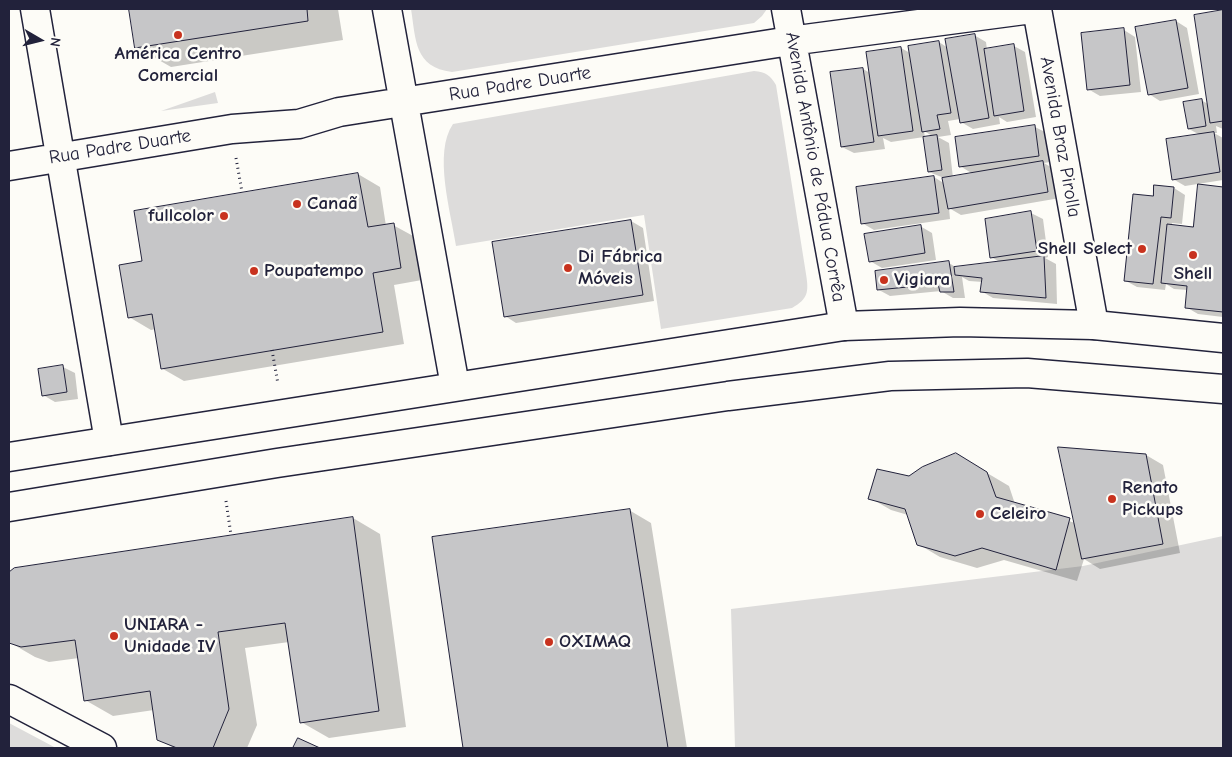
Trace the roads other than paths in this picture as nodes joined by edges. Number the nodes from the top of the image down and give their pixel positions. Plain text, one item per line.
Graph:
1 (35, 9) edge
2 (388, 9) edge
3 (786, 9) edge
4 (1032, 9) edge
5 (1037, 9) edge
6 (790, 41) junction
7 (405, 102) junction
8 (60, 157) junction
9 (9, 166) edge
10 (1094, 325) junction
11 (844, 326) junction
12 (1223, 338) edge
13 (454, 386) junction
14 (1223, 389) edge
15 (109, 441) junction
16 (9, 457) edge
17 (9, 507) edge
18 (9, 699) edge
19 (102, 748) edge

1 - 8 street
2 - 7 street
3 - 6 street, Avenida Antônio de Pádua Corrêa
4 - 6 street, Rua Padre Duarte
5 - 10 street, Avenida Braz Pirolla
6 - 7 street, Rua Padre Duarte
6 - 11 street, Avenida Antônio de Pádua Corrêa
7 - 8 street, Rua Padre Duarte
7 - 13 street
8 - 9 street, Rua Padre Duarte
8 - 15 street
10 - 11 street
10 - 12 street
11 - 13 street
13 - 15 street
14 - 17 street
15 - 16 street
18 - 19 street

